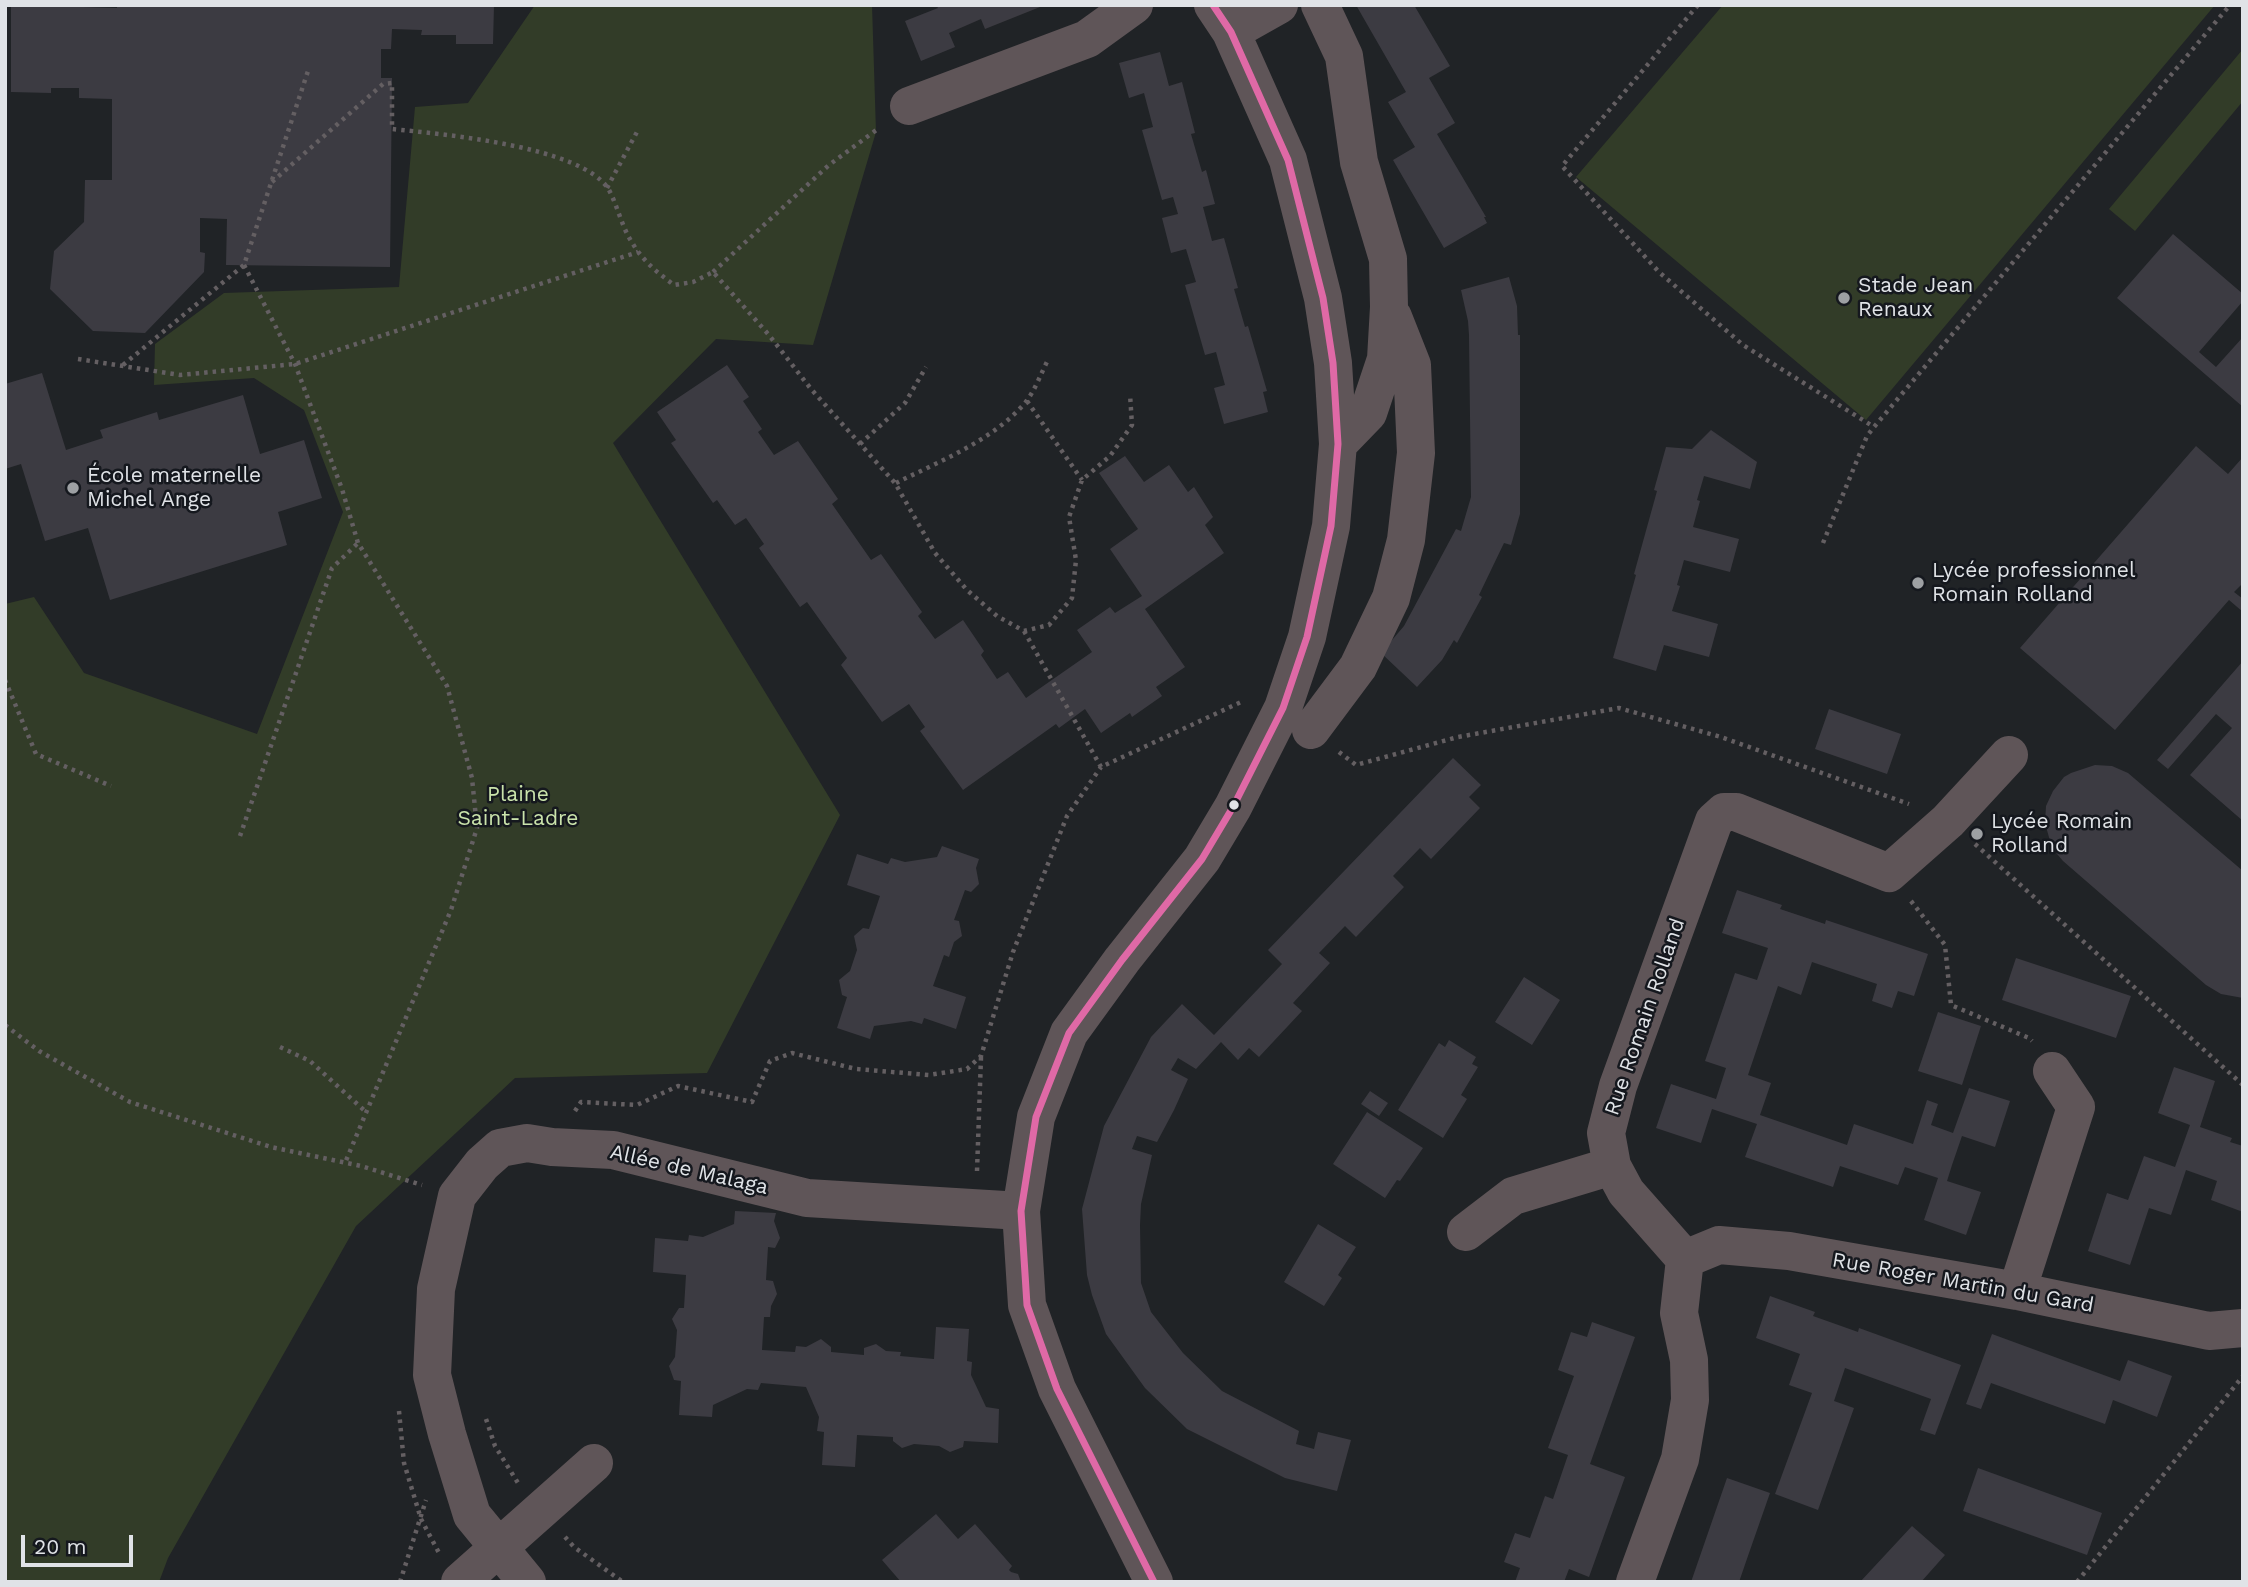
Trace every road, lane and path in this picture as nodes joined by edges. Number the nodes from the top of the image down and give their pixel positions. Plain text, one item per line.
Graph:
1 (1134, 5) edge
2 (1279, 5) edge
3 (1320, 5) edge
4 (1698, 5) edge
5 (2230, 5) edge
6 (1222, 19) edge
7 (308, 71) dead end
8 (909, 106) joint
9 (638, 130) dead end
10 (272, 181) junction
11 (607, 188) junction
12 (639, 252) junction
13 (244, 265) junction
14 (713, 272) junction
15 (1390, 307) junction
16 (78, 359) dead end
17 (1048, 360) dead end
18 (295, 364) junction
19 (123, 366) junction
20 (926, 367) dead end
21 (1130, 394) dead end
22 (1027, 401) junction
23 (1874, 427) junction
24 (860, 444) junction
25 (1338, 444) junction
26 (1082, 480) junction
27 (895, 483) junction
28 (358, 543) junction
29 (1823, 543) dead end
30 (1024, 631) junction
31 (5, 680) edge
32 (1297, 719) junction
33 (2009, 755) dead end
34 (1101, 767) junction
35 (111, 786) dead end
36 (1948, 821) junction
37 (240, 836) dead end
38 (1889, 873) junction
39 (5, 1025) edge
40 (280, 1048) dead end
41 (981, 1056) junction
42 (2052, 1071) joint
43 (2243, 1085) edge
44 (366, 1112) junction
45 (552, 1147) junction
46 (345, 1163) junction
47 (1612, 1166) junction
48 (457, 1196) junction
49 (976, 1209) junction
50 (1021, 1212) junction
51 (1466, 1233) dead end
52 (1685, 1259) junction
53 (2017, 1291) junction
54 (2243, 1328) edge
55 (2243, 1376) edge
56 (485, 1416) dead end
57 (594, 1462) dead end
58 (540, 1511) junction
59 (498, 1547) junction
60 (460, 1582) edge
61 (527, 1582) edge
62 (623, 1582) edge
63 (1154, 1582) edge
64 (1635, 1582) edge
65 (2077, 1582) edge

1 - 8 street
2 - 6 street
3 - 15 street
4 - 23 path
5 - 23 path
6 - 25 street
7 - 10 path
8 - 14 path
9 - 11 path
10 - 11 path
10 - 13 path
11 - 12 path
12 - 14 path
12 - 18 path
13 - 18 path
13 - 19 path
14 - 24 path
15 - 25 street
15 - 32 street
16 - 19 path
17 - 22 path
18 - 19 path
18 - 28 path
20 - 24 path
21 - 26 path
22 - 26 path
22 - 27 path
23 - 29 path
24 - 27 path
25 - 32 street
26 - 30 path
27 - 30 path
28 - 37 path
28 - 44 path
30 - 34 path
31 - 35 path
32 - 34 path
32 - 36 path
32 - 50 street
33 - 36 street
34 - 41 path
36 - 38 street
36 - 43 path
38 - 42 path
38 - 47 street, Rue Romain Rolland
39 - 46 path
40 - 44 path
41 - 45 path
41 - 49 path
42 - 53 street
44 - 46 path
45 - 48 street, Allée de Malaga
45 - 49 street, Allée de Malaga
46 - 48 path
47 - 51 street
47 - 52 street, Rue Romain Rolland
48 - 59 street, Allée de Malaga
49 - 50 street, Allée de Malaga
50 - 63 street
52 - 53 street, Rue Roger Martin du Gard
52 - 64 street
53 - 54 street, Rue Roger Martin du Gard
55 - 65 path
56 - 58 path
57 - 58 street
58 - 59 street
58 - 62 path
59 - 60 street
59 - 61 street, Allée de Malaga

